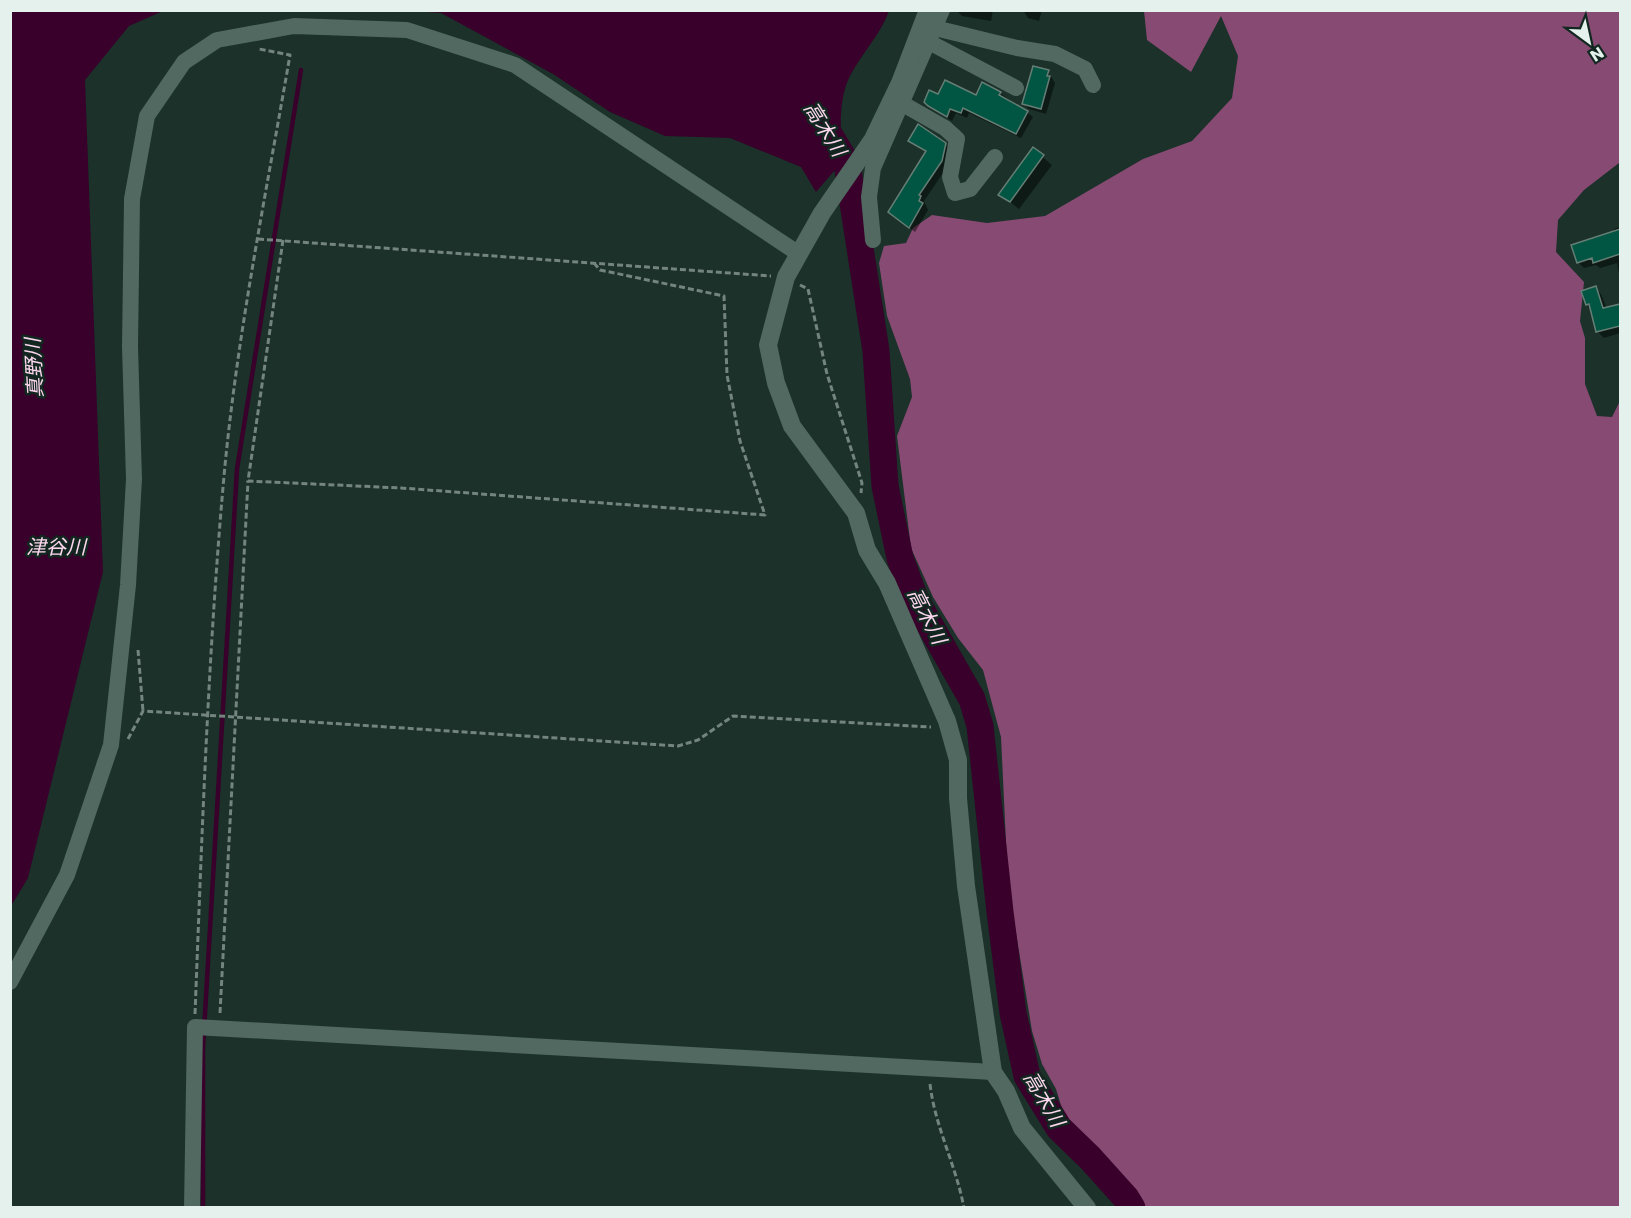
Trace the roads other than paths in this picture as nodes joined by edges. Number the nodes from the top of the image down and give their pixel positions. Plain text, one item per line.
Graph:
1 (928, 10) edge
2 (942, 10) edge
3 (932, 35) junction
4 (1093, 85) dead end
5 (1016, 88) dead end
6 (903, 104) junction
7 (995, 157) dead end
8 (873, 240) dead end
9 (799, 254) junction
10 (10, 982) edge
11 (993, 1072) junction
12 (192, 1208) edge
13 (1087, 1208) edge

1 - 9 street
2 - 3 street
3 - 4 street
3 - 5 street
3 - 6 street
6 - 7 street
6 - 8 street
9 - 10 street
9 - 11 street
11 - 12 street
11 - 13 street

